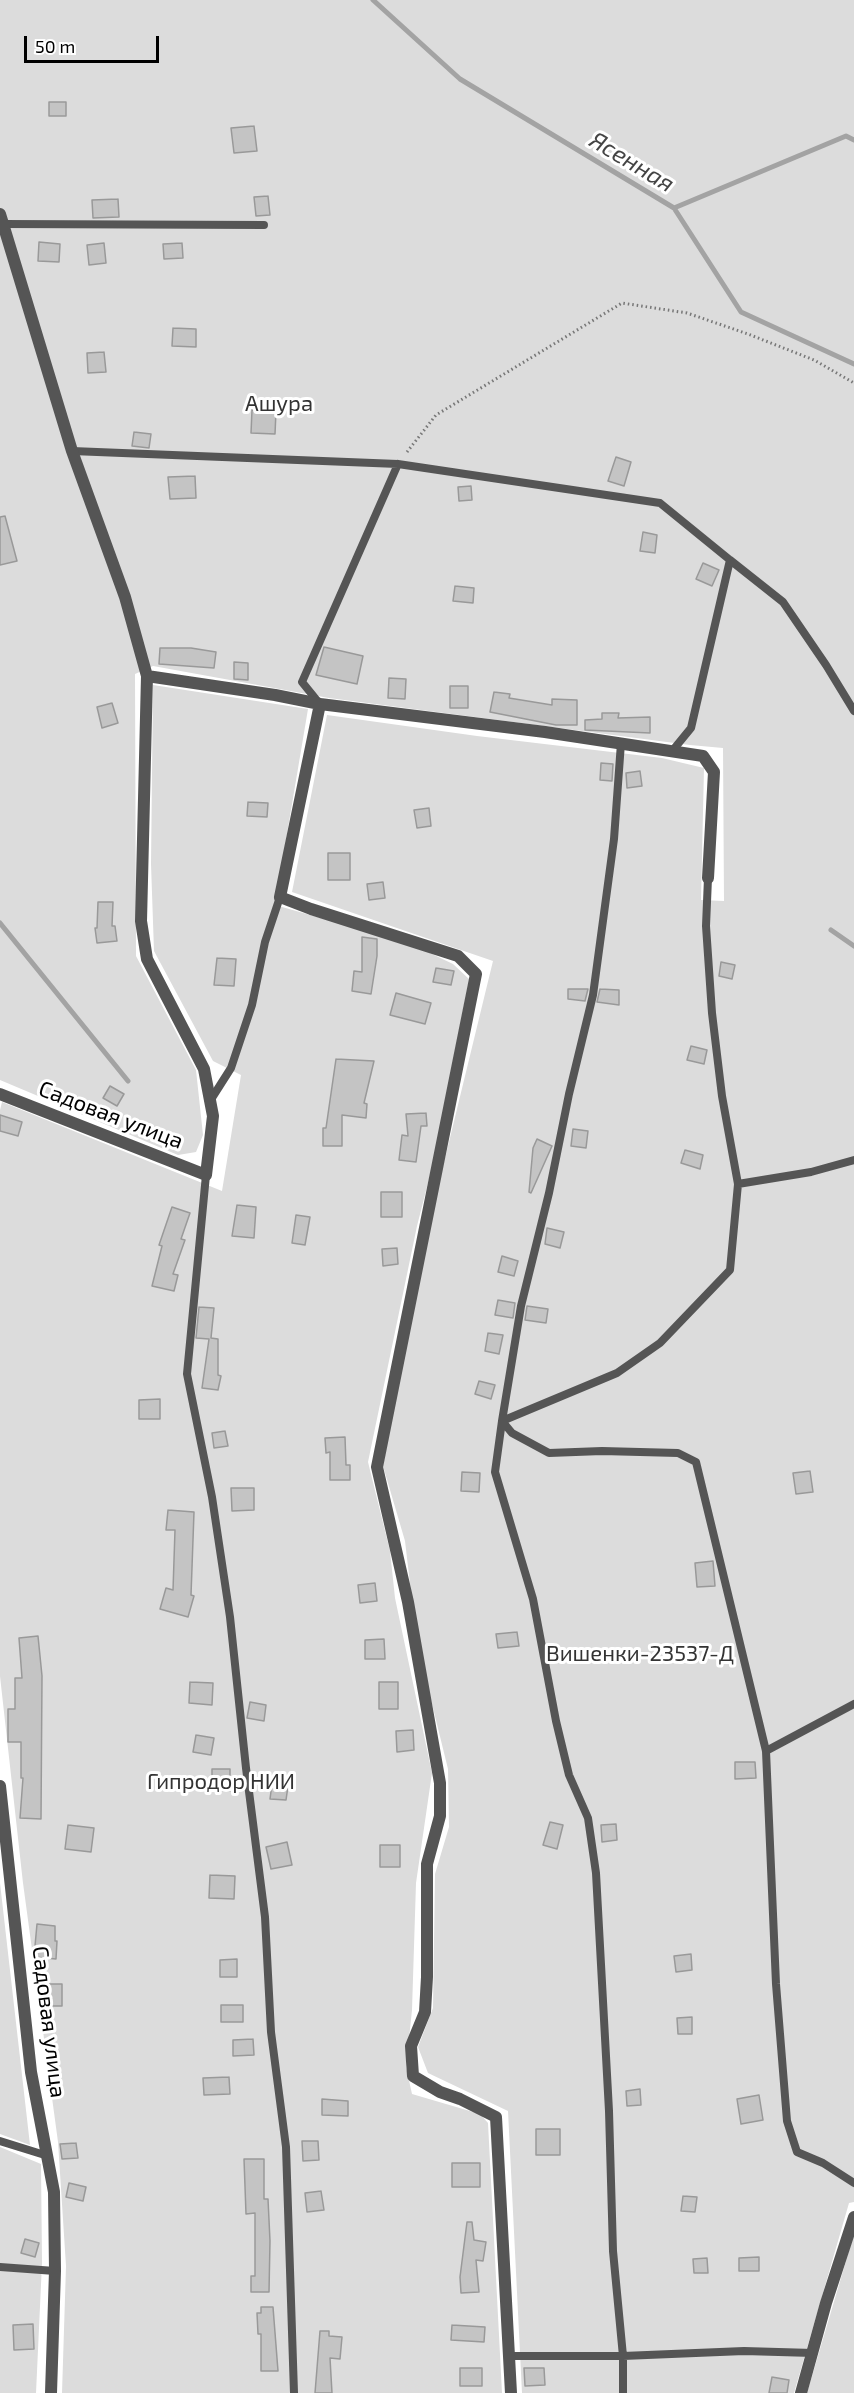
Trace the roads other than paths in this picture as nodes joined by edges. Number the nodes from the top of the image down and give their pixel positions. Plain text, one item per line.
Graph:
1 (2, 219) edge
2 (264, 225) dead end
3 (72, 451) junction
4 (398, 464) junction
5 (730, 560) junction
6 (147, 676) junction
7 (320, 704) junction
8 (854, 711) edge
9 (621, 743) junction
10 (673, 750) junction
11 (708, 878) joint
12 (280, 897) junction
13 (0, 1094) edge
14 (210, 1101) junction
15 (854, 1160) edge
16 (206, 1174) junction
17 (738, 1184) junction
18 (502, 1421) junction
19 (854, 1704) edge
20 (766, 1751) junction
21 (0, 1786) edge
22 (0, 2141) edge
23 (48, 2156) junction
24 (854, 2183) edge
25 (854, 2217) edge
26 (0, 2267) edge
27 (55, 2271) junction
28 (813, 2353) junction
29 (509, 2356) junction
30 (623, 2356) junction
31 (51, 2393) edge
32 (294, 2393) edge
33 (511, 2393) edge
34 (623, 2393) edge
35 (801, 2393) edge

1 - 2 lane
1 - 3 street
3 - 4 lane
3 - 6 street
4 - 5 lane
4 - 7 lane
5 - 8 lane
5 - 10 lane
6 - 7 street
6 - 14 street
7 - 9 street
7 - 12 street
9 - 10 street
9 - 18 lane
10 - 11 street
11 - 17 lane
12 - 14 lane
12 - 29 street
13 - 16 street, Садовая улица
14 - 16 street
15 - 17 lane
16 - 32 lane
17 - 18 lane
18 - 20 lane
18 - 30 lane
19 - 20 lane
20 - 24 lane
21 - 23 street, Садовая улица
22 - 23 lane
23 - 27 street, Садовая улица
25 - 28 street
26 - 27 lane
27 - 31 street, Садовая улица
28 - 30 lane
28 - 35 street
29 - 30 lane
29 - 33 street
30 - 34 lane

